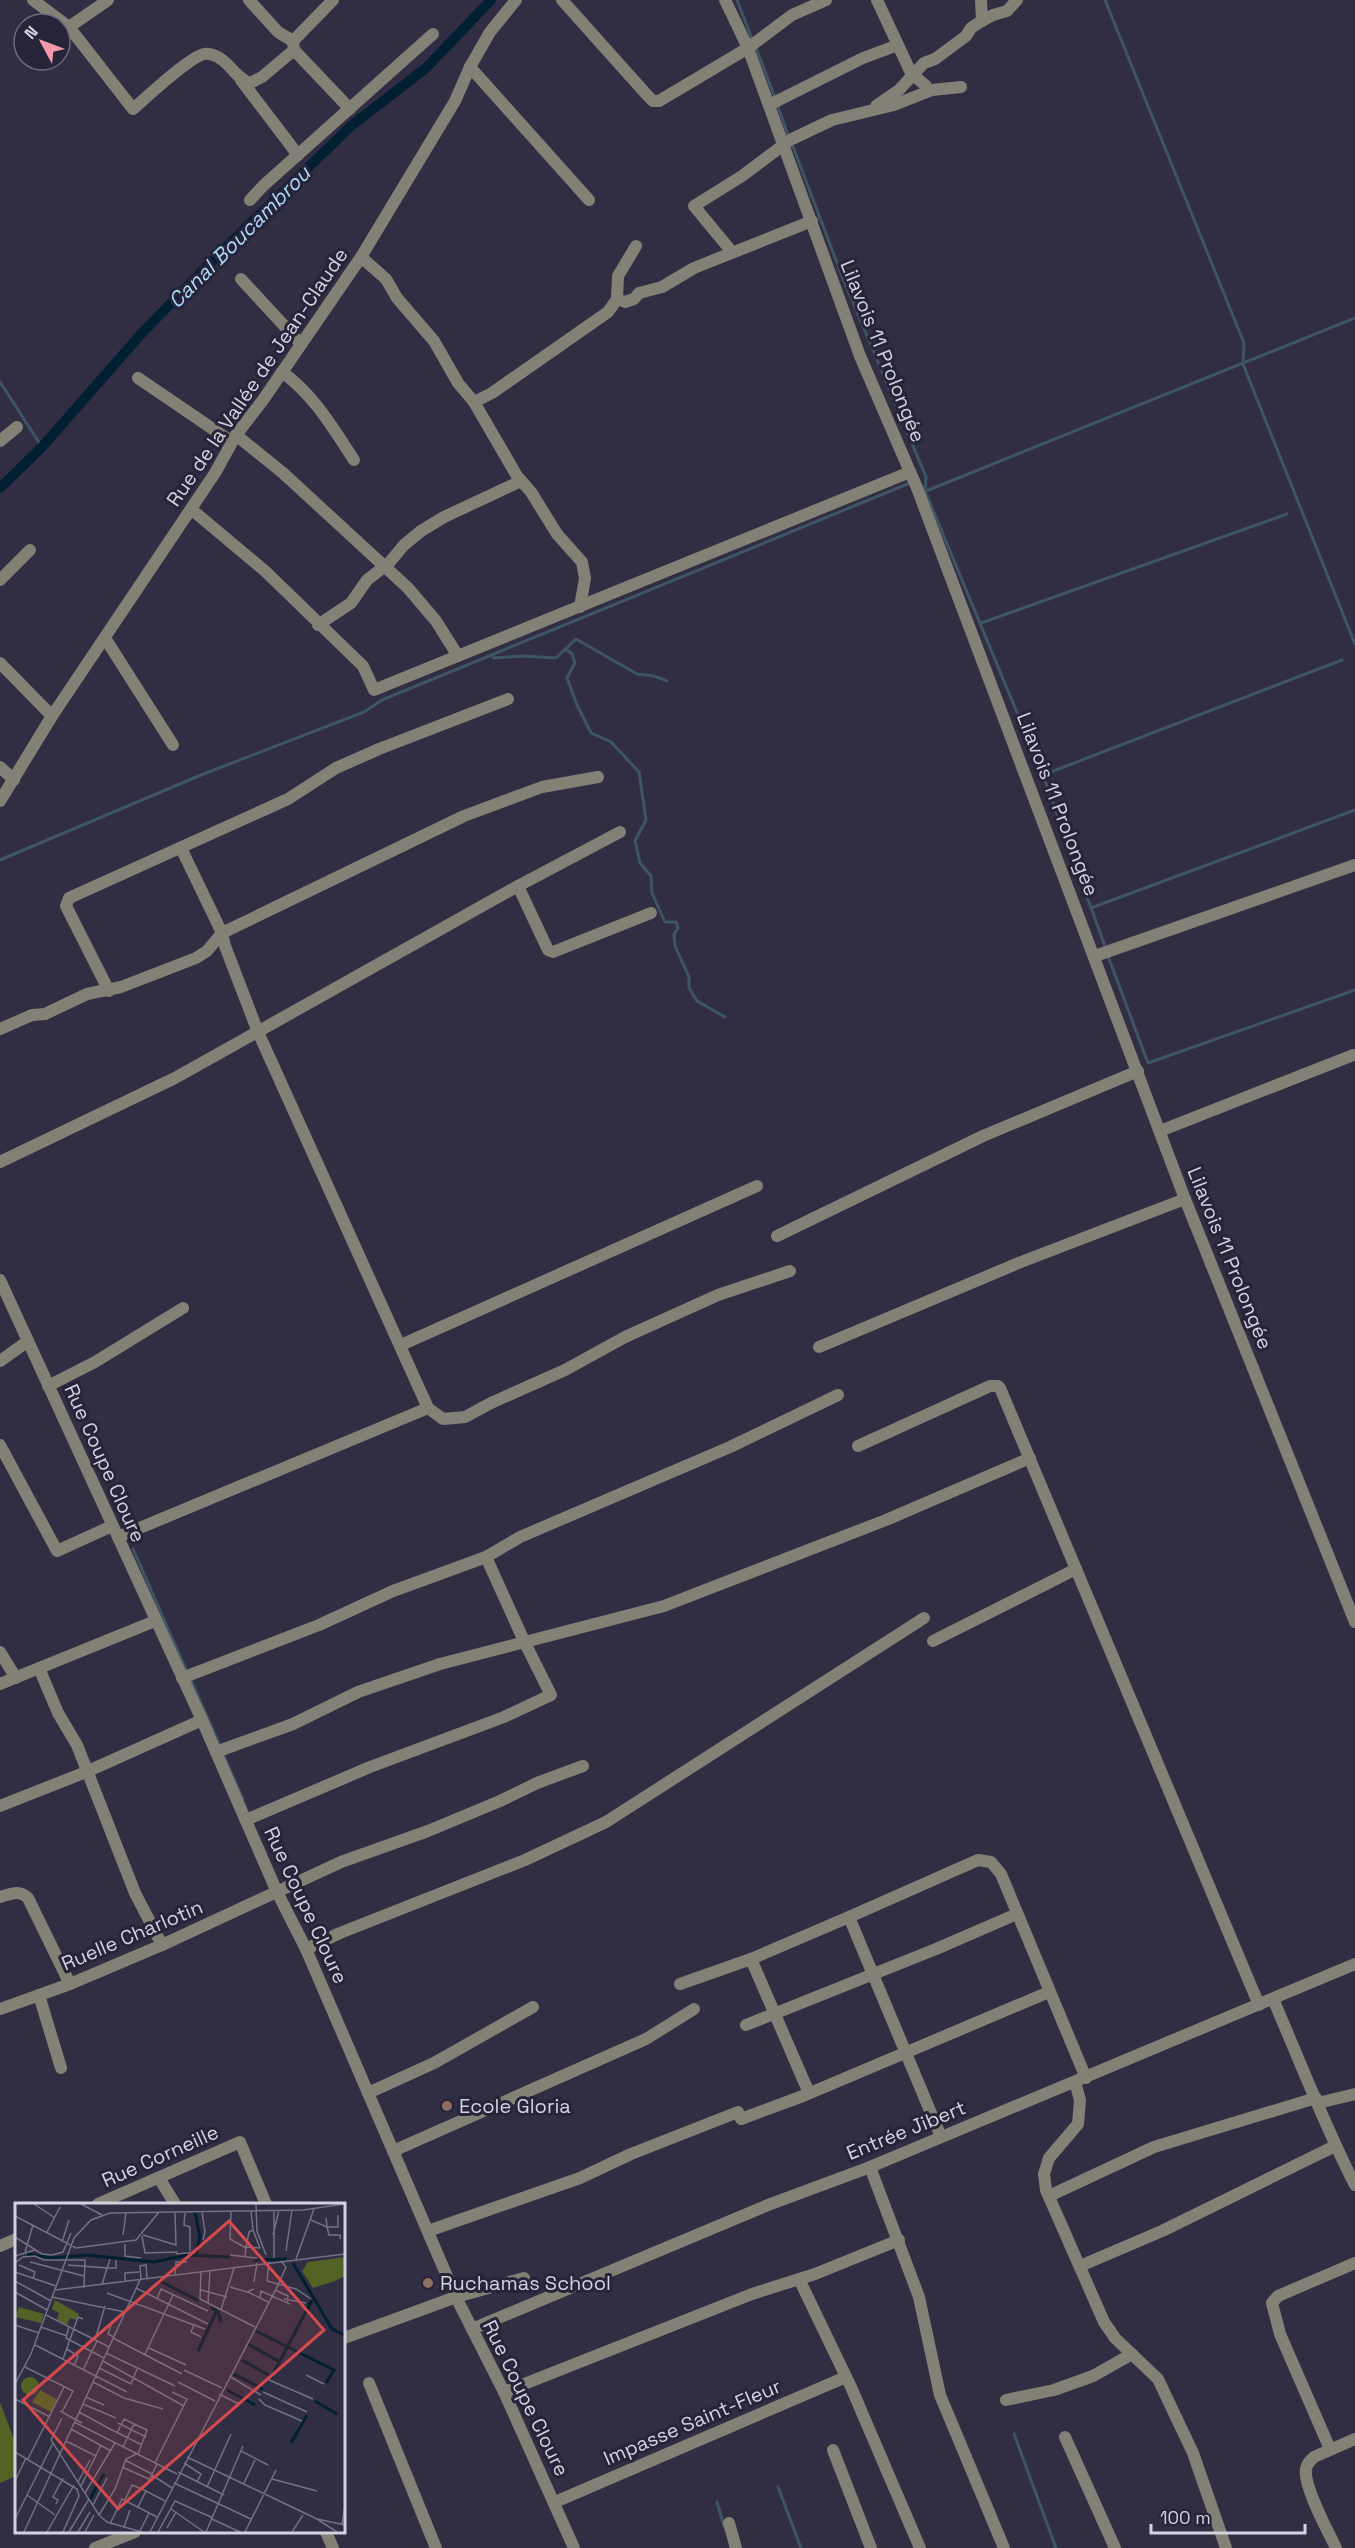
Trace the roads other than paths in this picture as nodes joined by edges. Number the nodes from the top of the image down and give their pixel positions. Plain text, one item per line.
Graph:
1 (33, 0) edge
2 (108, 0) edge
3 (249, 0) edge
4 (333, 0) edge
5 (516, 0) edge
6 (562, 0) edge
7 (725, 0) edge
8 (826, 0) edge
9 (877, 0) edge
10 (981, 0) edge
11 (1017, 0) edge
12 (49, 12) edge
13 (982, 21) junction
14 (72, 25) edge
15 (72, 31) edge
16 (433, 34) dead end
17 (898, 45) junction
18 (293, 46) junction
19 (748, 48) junction
20 (470, 67) junction
21 (913, 74) junction
22 (241, 80) junction
23 (961, 87) dead end
24 (927, 91) junction
25 (769, 105) junction
26 (350, 109) junction
27 (867, 112) junction
28 (784, 145) junction
29 (298, 155) junction
30 (250, 200) dead end
31 (589, 200) dead end
32 (812, 221) junction
33 (636, 246) dead end
34 (732, 252) junction
35 (361, 257) junction
36 (241, 279) dead end
37 (617, 299) junction
38 (301, 344) junction
39 (282, 372) junction
40 (138, 378) dead end
41 (474, 402) junction
42 (17, 427) dead end
43 (234, 439) junction
44 (0, 441) edge
45 (354, 460) dead end
46 (910, 472) junction
47 (521, 481) junction
48 (191, 509) junction
49 (30, 550) dead end
50 (383, 567) junction
51 (0, 580) edge
52 (580, 607) junction
53 (318, 625) junction
54 (105, 638) junction
55 (458, 656) junction
56 (0, 663) edge
57 (508, 699) dead end
58 (52, 716) junction
59 (173, 745) dead end
60 (0, 766) edge
61 (598, 777) dead end
62 (14, 780) junction
63 (0, 801) edge
64 (620, 832) dead end
65 (181, 848) junction
66 (1355, 865) edge
67 (518, 886) junction
68 (651, 913) dead end
69 (222, 933) junction
70 (1095, 956) junction
71 (109, 991) junction
72 (0, 1029) edge
73 (258, 1032) junction
74 (1353, 1055) dead end
75 (1138, 1071) junction
76 (1160, 1131) junction
77 (0, 1162) edge
78 (757, 1186) dead end
79 (1185, 1199) junction
80 (777, 1236) dead end
81 (790, 1271) dead end
82 (2, 1288) edge
83 (183, 1308) dead end
84 (28, 1341) junction
85 (400, 1345) junction
86 (819, 1347) dead end
87 (0, 1362) edge
88 (48, 1386) junction
89 (838, 1395) dead end
90 (428, 1408) junction
91 (0, 1445) edge
92 (858, 1446) dead end
93 (1030, 1458) junction
94 (115, 1532) junction
95 (486, 1557) junction
96 (1076, 1569) junction
97 (924, 1618) dead end
98 (155, 1621) junction
99 (1355, 1622) edge
100 (524, 1641) junction
101 (933, 1641) dead end
102 (0, 1652) edge
103 (39, 1668) junction
104 (16, 1677) junction
105 (182, 1678) junction
106 (0, 1684) edge
107 (202, 1720) junction
108 (216, 1752) junction
109 (582, 1766) dead end
110 (86, 1772) junction
111 (0, 1806) edge
112 (246, 1820) junction
113 (277, 1892) junction
114 (0, 1897) edge
115 (1017, 1914) junction
116 (849, 1917) junction
117 (162, 1945) junction
118 (306, 1949) junction
119 (751, 1959) junction
120 (1355, 1964) edge
121 (873, 1975) junction
122 (70, 1984) junction
123 (680, 1984) dead end
124 (1049, 1992) junction
125 (39, 1995) junction
126 (1273, 1999) junction
127 (1259, 2005) junction
128 (534, 2007) dead end
129 (0, 2009) edge
130 (694, 2009) dead end
131 (775, 2013) junction
132 (746, 2025) dead end
133 (905, 2052) junction
134 (61, 2068) dead end
135 (1081, 2080) junction
136 (368, 2093) junction
137 (809, 2093) junction
138 (1355, 2094) edge
139 (1317, 2101) junction
140 (941, 2137) junction
141 (1335, 2146) junction
142 (393, 2151) junction
143 (870, 2167) junction
144 (159, 2178) junction
145 (1355, 2185) edge
146 (1049, 2196) junction
147 (103, 2203) edge
148 (174, 2203) edge
149 (265, 2203) edge
150 (428, 2232) junction
151 (15, 2239) edge
152 (899, 2240) junction
153 (0, 2246) edge
154 (1355, 2263) edge
155 (1080, 2266) junction
156 (524, 2278) dead end
157 (799, 2279) junction
158 (456, 2297) junction
159 (472, 2329) junction
160 (345, 2338) edge
161 (1132, 2354) junction
162 (846, 2377) junction
163 (369, 2383) dead end
164 (504, 2392) junction
165 (1006, 2400) dead end
166 (1065, 2437) dead end
167 (1355, 2439) edge
168 (1330, 2449) junction
169 (833, 2450) dead end
170 (555, 2502) junction
171 (729, 2523) dead end
172 (132, 2533) edge
173 (326, 2533) edge
174 (95, 2548) edge
175 (333, 2548) edge
176 (436, 2548) edge
177 (574, 2548) edge
178 (736, 2548) edge
179 (871, 2548) edge
180 (920, 2548) edge
181 (1004, 2548) edge
182 (1115, 2548) edge
183 (1226, 2548) edge
184 (1336, 2548) edge

1 - 12 street
2 - 14 street
3 - 18 street
4 - 18 street
5 - 20 street, Rue de la Vallée de Jean-Claude
6 - 19 street
7 - 19 street, Lilavois 11 Prolongée
8 - 19 street
9 - 17 street
10 - 13 street
11 - 13 street
13 - 21 street
15 - 22 street
16 - 26 street
17 - 21 street
17 - 25 street
18 - 22 street
18 - 26 street
19 - 25 street, Lilavois 11 Prolongée
20 - 31 street
20 - 35 street, Rue de la Vallée de Jean-Claude
21 - 24 street
21 - 27 street
22 - 29 street
23 - 24 street
24 - 27 street
25 - 28 street, Lilavois 11 Prolongée
26 - 29 street
27 - 28 street
28 - 32 street, Lilavois 11 Prolongée
28 - 34 street
29 - 30 street
32 - 34 street
32 - 46 street, Lilavois 11 Prolongée
33 - 37 street
34 - 37 street
35 - 38 street, Rue de la Vallée de Jean-Claude
35 - 41 street
36 - 38 street
37 - 41 street
38 - 39 street, Rue de la Vallée de Jean-Claude
39 - 43 street, Rue de la Vallée de Jean-Claude
39 - 45 street
40 - 43 street
41 - 47 street
42 - 44 street
43 - 48 street, Rue de la Vallée de Jean-Claude
43 - 50 street
46 - 52 street
46 - 70 street, Lilavois 11 Prolongée
47 - 50 street
47 - 52 street
48 - 53 street
48 - 54 street, Rue de la Vallée de Jean-Claude
49 - 51 street
50 - 53 street
50 - 55 street
52 - 55 street
53 - 55 street
54 - 58 street, Rue de la Vallée de Jean-Claude
54 - 59 street
56 - 58 street
57 - 65 street
58 - 62 street, Rue de la Vallée de Jean-Claude
60 - 62 street
61 - 69 street
62 - 63 street, Rue de la Vallée de Jean-Claude
64 - 67 street
65 - 69 street
65 - 71 street
66 - 70 street
67 - 68 street
67 - 73 street
69 - 71 street
69 - 73 street
70 - 75 street, Lilavois 11 Prolongée
71 - 72 street
73 - 77 street
73 - 85 street
74 - 76 street
75 - 76 street, Lilavois 11 Prolongée
75 - 80 street
76 - 79 street, Lilavois 11 Prolongée
78 - 85 street
79 - 86 street
79 - 99 street, Lilavois 11 Prolongée
81 - 90 street
82 - 84 street, Rue Coupe Cloure
83 - 88 street
84 - 87 street
84 - 88 street, Rue Coupe Cloure
85 - 90 street
88 - 94 street, Rue Coupe Cloure
89 - 95 street
90 - 94 street
91 - 94 street
92 - 93 street
93 - 96 street
93 - 100 street
94 - 98 street, Rue Coupe Cloure
95 - 100 street
95 - 105 street
96 - 101 street
96 - 127 street
97 - 118 street
98 - 103 street
98 - 105 street, Rue Coupe Cloure
100 - 108 street
100 - 112 street
102 - 104 street
103 - 104 street
103 - 110 street
104 - 106 street
105 - 107 street, Rue Coupe Cloure
107 - 108 street, Rue Coupe Cloure
107 - 110 street
108 - 112 street, Rue Coupe Cloure
109 - 113 street, Ruelle Charlotin
110 - 111 street
110 - 117 street
112 - 113 street, Rue Coupe Cloure
113 - 117 street, Ruelle Charlotin
113 - 118 street, Rue Coupe Cloure
114 - 122 street
115 - 116 street
115 - 121 street
115 - 124 street
116 - 119 street
116 - 121 street
117 - 122 street, Ruelle Charlotin
118 - 136 street, Rue Coupe Cloure
119 - 123 street
119 - 131 street
120 - 126 street, Entrée Jibert
121 - 131 street
121 - 133 street
122 - 125 street, Ruelle Charlotin
124 - 133 street
124 - 135 street
125 - 129 street, Ruelle Charlotin
125 - 134 street
126 - 127 street, Entrée Jibert
126 - 139 street
127 - 135 street, Entrée Jibert
128 - 136 street
130 - 142 street
131 - 132 street
131 - 137 street
133 - 137 street
133 - 140 street
135 - 140 street, Entrée Jibert
135 - 146 street
136 - 142 street, Rue Coupe Cloure
137 - 150 street
138 - 139 street
139 - 141 street
139 - 146 street
140 - 143 street, Entrée Jibert
141 - 145 street
141 - 155 street
142 - 150 street, Rue Coupe Cloure
143 - 152 street
143 - 159 street, Entrée Jibert
144 - 147 street, Rue Corneille
144 - 148 street
144 - 149 street, Rue Corneille
146 - 155 street
150 - 158 street, Rue Coupe Cloure
151 - 153 street
152 - 157 street
152 - 181 street
154 - 168 street
155 - 161 street
156 - 158 street
157 - 162 street
157 - 164 street
158 - 159 street, Rue Coupe Cloure
158 - 160 street
159 - 164 street, Rue Coupe Cloure
161 - 165 street
161 - 183 street
162 - 170 street, Impasse Saint-Fleur
162 - 180 street
163 - 176 street
164 - 170 street, Rue Coupe Cloure
166 - 182 street
167 - 168 street
168 - 184 street
169 - 179 street
170 - 177 street, Rue Coupe Cloure
171 - 178 street
172 - 174 street
173 - 175 street

